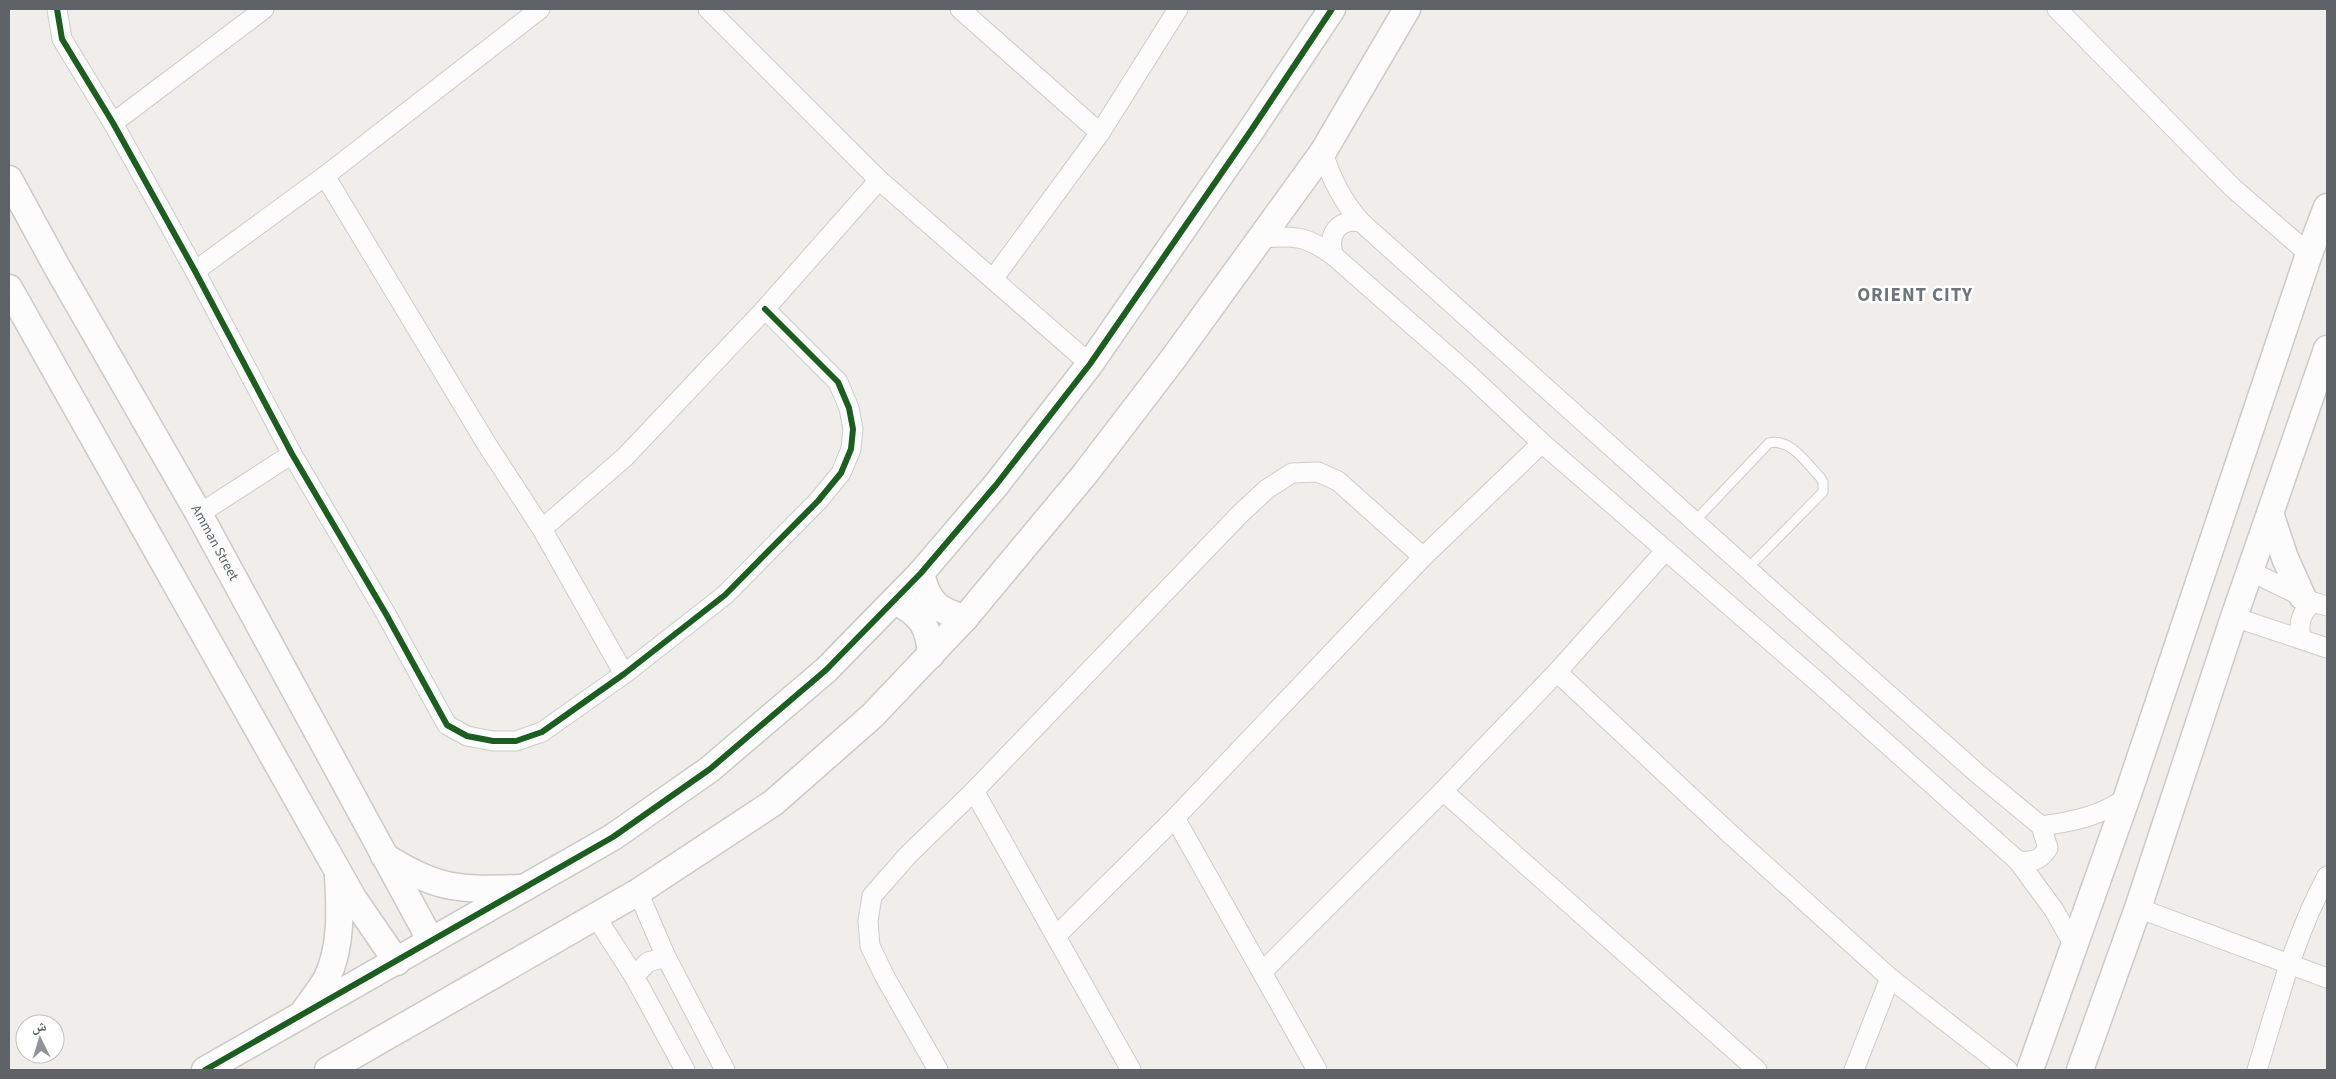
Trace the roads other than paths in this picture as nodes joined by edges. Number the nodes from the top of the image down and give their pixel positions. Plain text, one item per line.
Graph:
1 (57, 9) edge
2 (264, 9) edge
3 (540, 9) edge
4 (708, 9) edge
5 (960, 9) edge
6 (1178, 9) edge
7 (1332, 9) edge
8 (1407, 9) edge
9 (2057, 9) edge
10 (113, 123) junction
11 (1100, 133) junction
12 (1323, 152) junction
13 (325, 176) junction
14 (9, 179) edge
15 (879, 180) junction
16 (2327, 207) edge
17 (1361, 222) junction
18 (1262, 238) junction
19 (2309, 254) junction
20 (1334, 256) junction
21 (195, 271) junction
22 (993, 279) junction
23 (9, 288) edge
24 (765, 309) junction
25 (2327, 349) edge
26 (1090, 364) junction
27 (1542, 443) junction
28 (292, 454) junction
29 (2270, 513) junction
30 (199, 514) junction
31 (1694, 522) junction
32 (542, 529) junction
33 (1666, 550) junction
34 (1423, 558) junction
35 (1747, 569) junction
36 (2250, 571) junction
37 (921, 573) junction
38 (895, 601) junction
39 (2314, 601) edge
40 (2234, 617) junction
41 (966, 618) junction
42 (2301, 638) junction
43 (2327, 648) edge
44 (931, 655) junction
45 (1557, 672) junction
46 (624, 674) junction
47 (974, 791) junction
48 (1443, 791) junction
49 (2127, 798) junction
50 (1175, 818) junction
51 (2041, 826) junction
52 (383, 856) junction
53 (2018, 861) junction
54 (338, 871) junction
55 (2327, 876) edge
56 (524, 888) junction
57 (638, 892) junction
58 (2138, 908) junction
59 (414, 911) junction
60 (596, 917) junction
61 (376, 932) junction
62 (1056, 936) junction
63 (431, 941) junction
64 (2075, 947) junction
65 (666, 957) junction
66 (397, 962) junction
67 (2290, 964) junction
68 (1263, 971) junction
69 (634, 976) junction
70 (1890, 978) junction
71 (2327, 978) edge
72 (302, 1015) junction
73 (205, 1070) edge
74 (328, 1070) edge
75 (686, 1070) edge
76 (725, 1070) edge
77 (938, 1070) edge
78 (1131, 1070) edge
79 (1317, 1070) edge
80 (1757, 1070) edge
81 (1854, 1070) edge
82 (2008, 1070) edge
83 (2030, 1070) edge
84 (2080, 1070) edge
85 (2257, 1070) edge

1 - 10 street
2 - 10 street
3 - 13 street
4 - 15 street
5 - 11 street
6 - 11 street
7 - 26 street
8 - 12 street
9 - 19 street
10 - 21 street
11 - 22 street
12 - 17 street
12 - 18 street
13 - 21 street
13 - 32 street
14 - 30 street, Amman Street
15 - 22 street
15 - 24 street
16 - 19 street
17 - 20 street
17 - 31 street
18 - 20 street
18 - 41 street
19 - 49 street
20 - 27 street
21 - 28 street
22 - 26 street
23 - 54 street
24 - 32 street
24 - 46 street
25 - 29 street
26 - 37 street
27 - 33 street
27 - 34 street
28 - 30 street
28 - 46 street
29 - 36 street
29 - 39 street
30 - 52 street, Amman Street
31 - 35 street
31 - 35 lane
32 - 46 street
33 - 45 street
33 - 53 street
34 - 47 street
34 - 50 street
35 - 51 street
36 - 39 street
36 - 40 street
37 - 38 street
37 - 41 street
38 - 44 street
38 - 56 street
39 - 42 street
40 - 42 street
40 - 58 street
41 - 44 street
42 - 43 street
44 - 57 street
45 - 48 street
45 - 70 street
47 - 62 street
47 - 77 street
48 - 68 street
48 - 80 street
49 - 51 street
49 - 64 street
50 - 62 street
50 - 68 street
51 - 53 street
52 - 56 street
52 - 59 street, Amman Street
53 - 64 street
54 - 61 street
54 - 72 street
55 - 67 street
56 - 63 street
57 - 60 street
57 - 65 street
58 - 67 street
58 - 84 street
59 - 61 street
59 - 63 street, Amman Street
60 - 69 street
60 - 74 street
61 - 66 street
62 - 78 street
63 - 66 street
64 - 83 street
65 - 69 street
65 - 76 street
66 - 72 street
67 - 71 street
67 - 85 street
68 - 79 street
69 - 75 street
70 - 81 street
70 - 82 street
72 - 73 street

